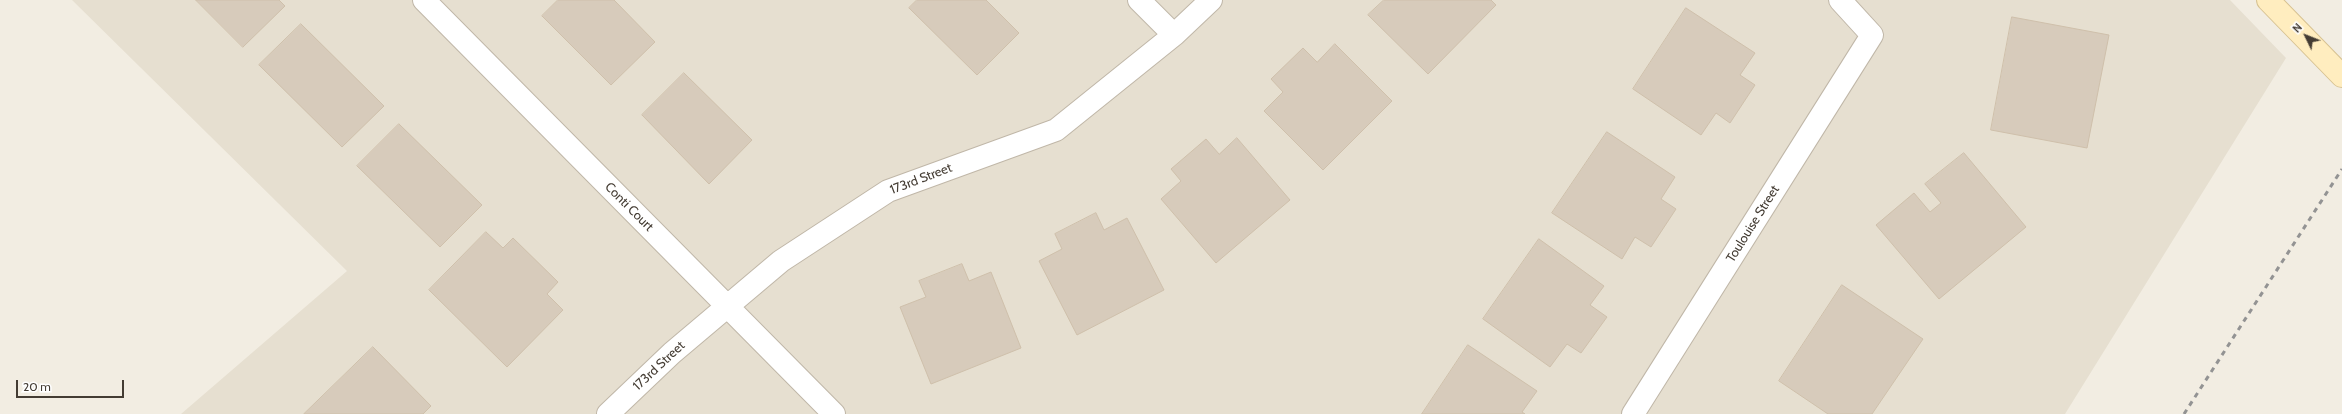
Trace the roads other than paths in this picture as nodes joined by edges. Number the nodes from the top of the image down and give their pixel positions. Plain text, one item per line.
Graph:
1 (424, 0) edge
2 (1139, 0) edge
3 (1211, 0) edge
4 (1840, 0) edge
5 (2268, 0) edge
6 (1174, 34) junction
7 (2342, 76) edge
8 (727, 306) junction
9 (608, 414) edge
10 (834, 414) edge
11 (1633, 414) edge

1 - 8 street, Conti Court
2 - 6 street
3 - 6 street, 173rd Street
4 - 11 street, Toulouise Street
5 - 7 street
6 - 8 street, 173rd Street
8 - 9 street, 173rd Street
8 - 10 street, Conti Court

